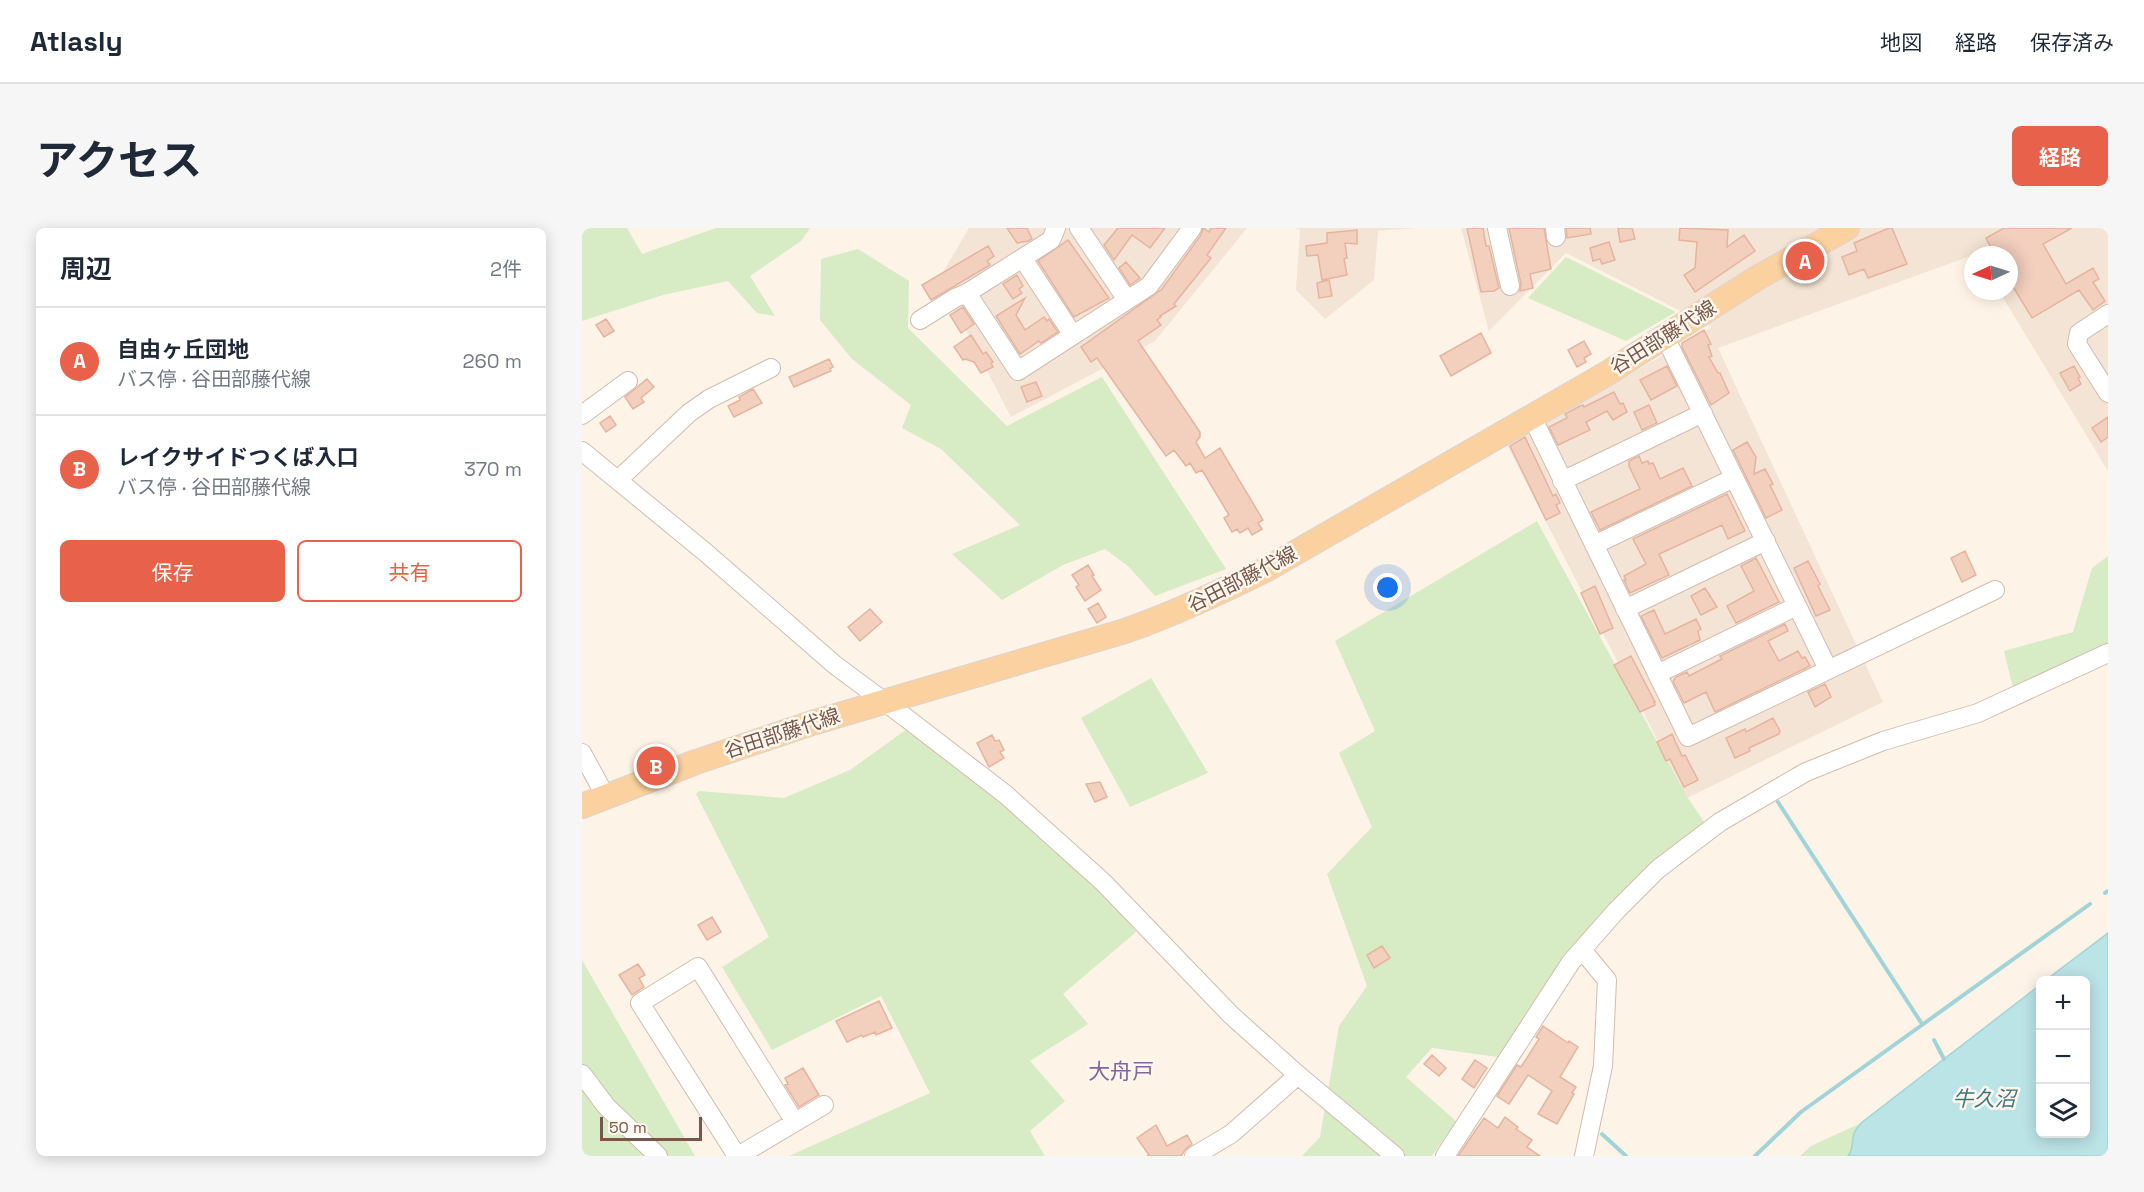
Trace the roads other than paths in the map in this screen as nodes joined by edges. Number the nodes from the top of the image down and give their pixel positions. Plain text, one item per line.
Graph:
1 (1056, 228) edge
2 (1079, 228) edge
3 (1192, 228) edge
4 (1497, 228) edge
5 (1844, 228) edge
6 (1023, 259) junction
7 (1510, 286) dead end
8 (967, 293) junction
9 (1127, 300) junction
10 (2108, 314) edge
11 (920, 320) dead end
12 (1073, 335) junction
13 (1665, 337) junction
14 (771, 368) dead end
15 (628, 381) dead end
16 (2108, 393) edge
17 (1703, 413) junction
18 (582, 415) edge
19 (1532, 417) junction
20 (582, 451) edge
21 (1734, 477) junction
22 (618, 480) junction
23 (1562, 481) junction
24 (1766, 541) junction
25 (1594, 545) junction
26 (1995, 590) dead end
27 (1797, 606) junction
28 (1625, 609) junction
29 (2108, 653) edge
30 (1828, 669) junction
31 (1657, 674) junction
32 (881, 701) junction
33 (582, 753) edge
34 (606, 797) junction
35 (582, 806) edge
36 (1582, 951) junction
37 (582, 1074) edge
38 (1298, 1075) junction
39 (824, 1105) dead end
40 (795, 1122) junction
41 (658, 1156) edge
42 (737, 1156) edge
43 (1194, 1156) edge
44 (1395, 1156) edge
45 (1445, 1156) edge
46 (1584, 1156) edge

1 - 6 street
2 - 9 street
3 - 9 street
4 - 7 street
5 - 13 main road, 谷田部藤代線
6 - 8 street
6 - 12 street
8 - 11 street
8 - 12 street
9 - 12 street
10 - 16 street
13 - 17 street
13 - 19 main road, 谷田部藤代線
14 - 22 street
15 - 18 street
17 - 21 street
17 - 23 street
19 - 23 street
19 - 32 main road, 谷田部藤代線
20 - 22 street
21 - 24 street
21 - 25 street
22 - 32 street
23 - 25 street
24 - 27 street
24 - 28 street
25 - 28 street
26 - 30 street
27 - 30 street
27 - 31 street
28 - 31 street
29 - 36 street
30 - 31 street
32 - 34 main road, 谷田部藤代線
32 - 38 street
33 - 34 street
34 - 35 main road, 谷田部藤代線
36 - 45 street
36 - 46 street
37 - 41 street
38 - 43 street
38 - 44 street
39 - 40 street
40 - 42 street
40 - 42 street

